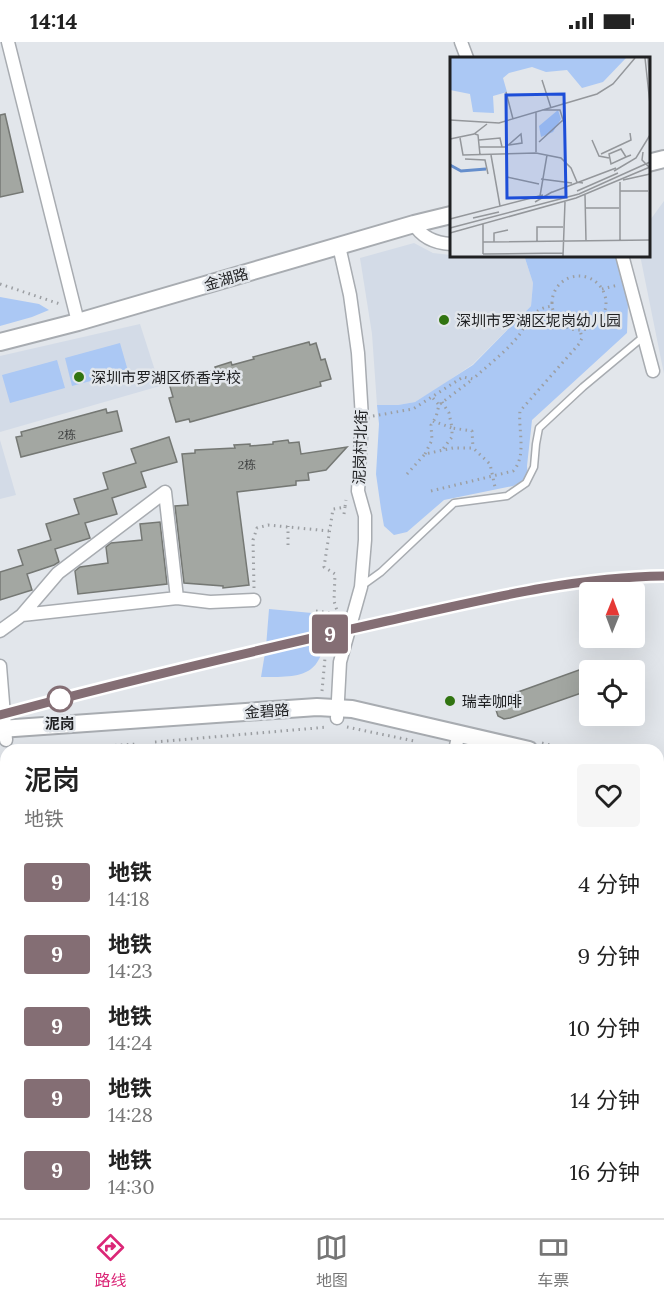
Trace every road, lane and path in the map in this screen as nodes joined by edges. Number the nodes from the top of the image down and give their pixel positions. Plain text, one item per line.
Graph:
1 (8, 42) edge
2 (461, 42) edge
3 (467, 57) edge
4 (664, 159) edge
5 (649, 163) edge
6 (450, 215) edge
7 (414, 224) junction
8 (450, 244) edge
9 (339, 246) junction
10 (622, 256) edge
11 (0, 284) edge
12 (42, 298) dead end
13 (552, 306) junction
14 (78, 322) junction
15 (580, 330) junction
16 (644, 337) junction
17 (0, 342) edge
18 (653, 371) dead end
19 (474, 379) junction
20 (432, 397) junction
21 (440, 403) junction
22 (373, 416) dead end
23 (434, 422) junction
24 (452, 428) junction
25 (473, 448) junction
26 (442, 450) junction
27 (425, 454) junction
28 (407, 474) dead end
29 (492, 475) junction
30 (431, 491) dead end
31 (347, 496) dead end
32 (497, 498) junction
33 (345, 507) junction
34 (344, 513) dead end
35 (288, 526) junction
36 (329, 531) junction
37 (288, 545) dead end
38 (361, 586) junction
39 (177, 598) junction
40 (254, 600) joint
41 (316, 611) dead end
42 (338, 614) junction
43 (22, 615) junction
44 (0, 631) edge
45 (0, 666) edge
46 (322, 691) dead end
47 (336, 720) junction
48 (3, 735) edge
49 (155, 742) dead end
50 (457, 742) edge
51 (421, 743) dead end
52 (475, 744) edge

1 - 14 street
2 - 3 street
4 - 5 street
6 - 7 street, 金湖路
7 - 8 street
7 - 9 street, 金湖路
9 - 14 street, 金湖路
9 - 38 street, 泥岗村北街
10 - 16 street
11 - 12 path
13 - 15 path
13 - 15 path
13 - 19 path
14 - 17 street, 金湖路
15 - 29 path
16 - 18 street
16 - 32 lane
19 - 20 path
19 - 21 path
20 - 21 path
20 - 22 path
21 - 23 path
21 - 24 path
23 - 24 path
23 - 27 path
24 - 25 path
24 - 26 path
25 - 26 path
25 - 29 path
26 - 27 path
27 - 28 path
29 - 30 path
29 - 32 path
31 - 33 path
32 - 38 lane
33 - 34 path
33 - 36 path
35 - 36 path
35 - 37 path
35 - 40 path
36 - 42 path
38 - 47 street, 泥岗村北街
39 - 40 street
39 - 43 street
39 - 43 street
41 - 42 path
42 - 46 path
43 - 44 street
45 - 48 street
47 - 48 street, 金碧路
47 - 49 path
47 - 50 street, 金碧路
47 - 51 path
50 - 52 street, 金碧路

